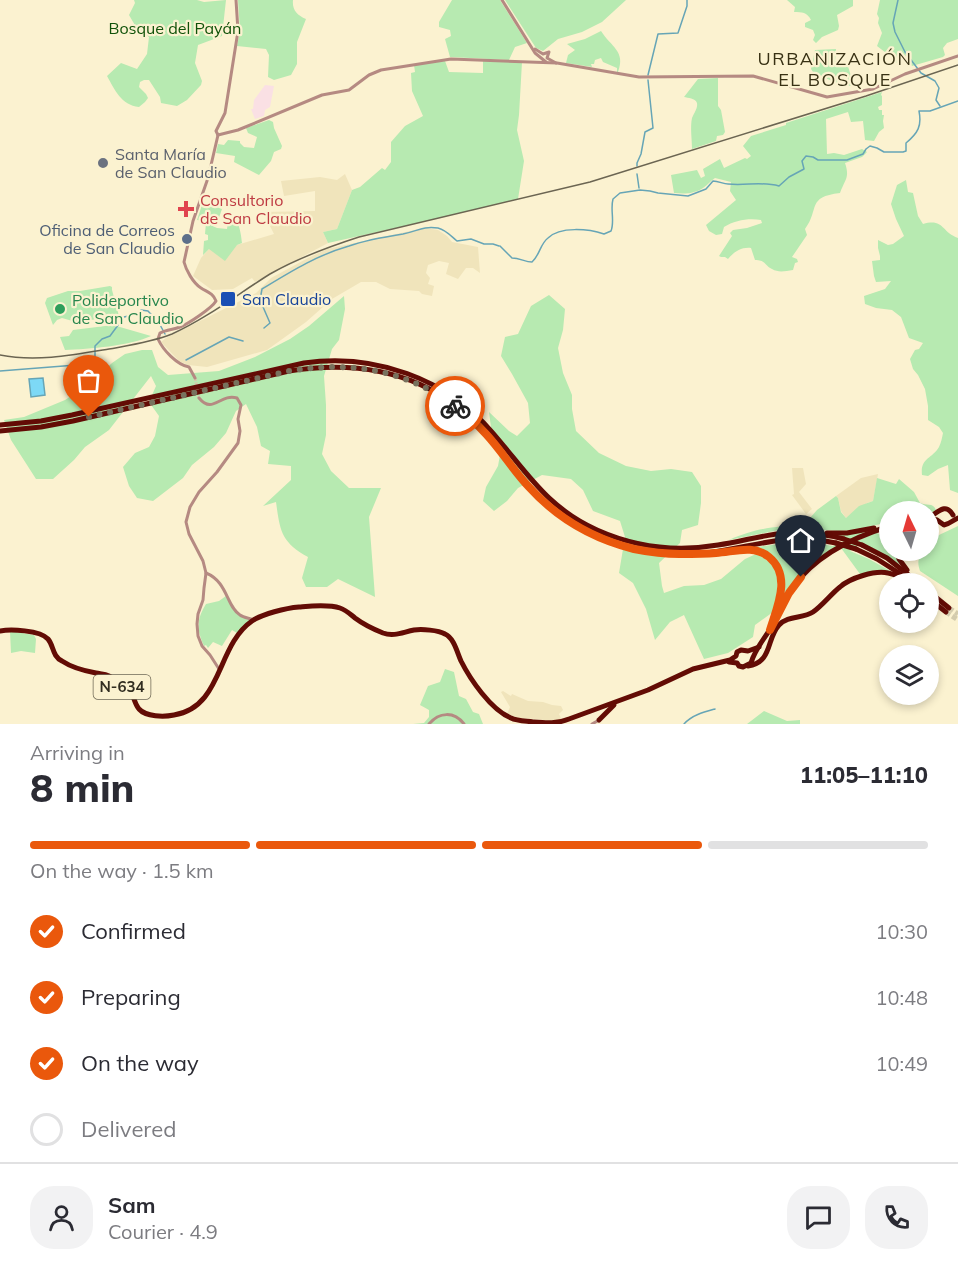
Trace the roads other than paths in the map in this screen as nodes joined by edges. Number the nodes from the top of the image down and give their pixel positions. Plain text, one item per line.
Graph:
1 (236, 0) edge
2 (502, 0) edge
3 (534, 50) junction
4 (537, 56) junction
5 (958, 56) edge
6 (542, 58) junction
7 (533, 62) junction
8 (551, 62) junction
9 (557, 63) junction
10 (218, 135) junction
11 (195, 378) tunnel mouth
12 (200, 398) dead end
13 (0, 425) edge
14 (0, 431) edge
15 (939, 511) edge
16 (955, 518) edge
17 (939, 522) edge
18 (879, 527) edge
19 (879, 530) edge
20 (760, 537) junction
21 (859, 547) junction
22 (705, 554) junction
23 (900, 561) edge
24 (206, 573) junction
25 (891, 573) edge
26 (897, 573) edge
27 (906, 573) edge
28 (910, 573) edge
29 (939, 602) edge
30 (939, 606) edge
31 (254, 620) junction
32 (770, 630) junction
33 (0, 631) edge
34 (759, 647) junction
35 (748, 651) junction
36 (736, 660) junction
37 (754, 660) junction
38 (220, 670) junction
39 (624, 699) junction
40 (602, 707) junction
41 (602, 716) junction
42 (576, 717) junction
43 (429, 724) edge
44 (464, 724) edge
45 (592, 724) edge

1 - 10 street
2 - 3 street
3 - 4 street
3 - 6 street
3 - 9 street
4 - 6 street
4 - 7 street
5 - 9 street
6 - 7 street
6 - 8 street
7 - 8 street
7 - 10 street
8 - 9 street
10 - 11 street
12 - 24 street
13 - 20 highway
14 - 22 highway
15 - 16 highway
16 - 17 highway
18 - 20 highway
19 - 32 highway
20 - 21 highway, bridge
21 - 22 highway, bridge
21 - 26 highway
21 - 27 highway
22 - 32 highway
23 - 28 highway
24 - 31 street
24 - 38 street
25 - 37 highway
29 - 30 highway
31 - 38 highway, N-634
31 - 42 highway
32 - 34 highway
33 - 38 highway, N-634
34 - 35 highway
34 - 37 highway
35 - 36 highway
35 - 37 highway
36 - 37 highway
36 - 39 highway
39 - 40 highway
39 - 41 highway
40 - 41 highway
40 - 42 highway
41 - 42 highway
41 - 45 street
43 - 44 street

